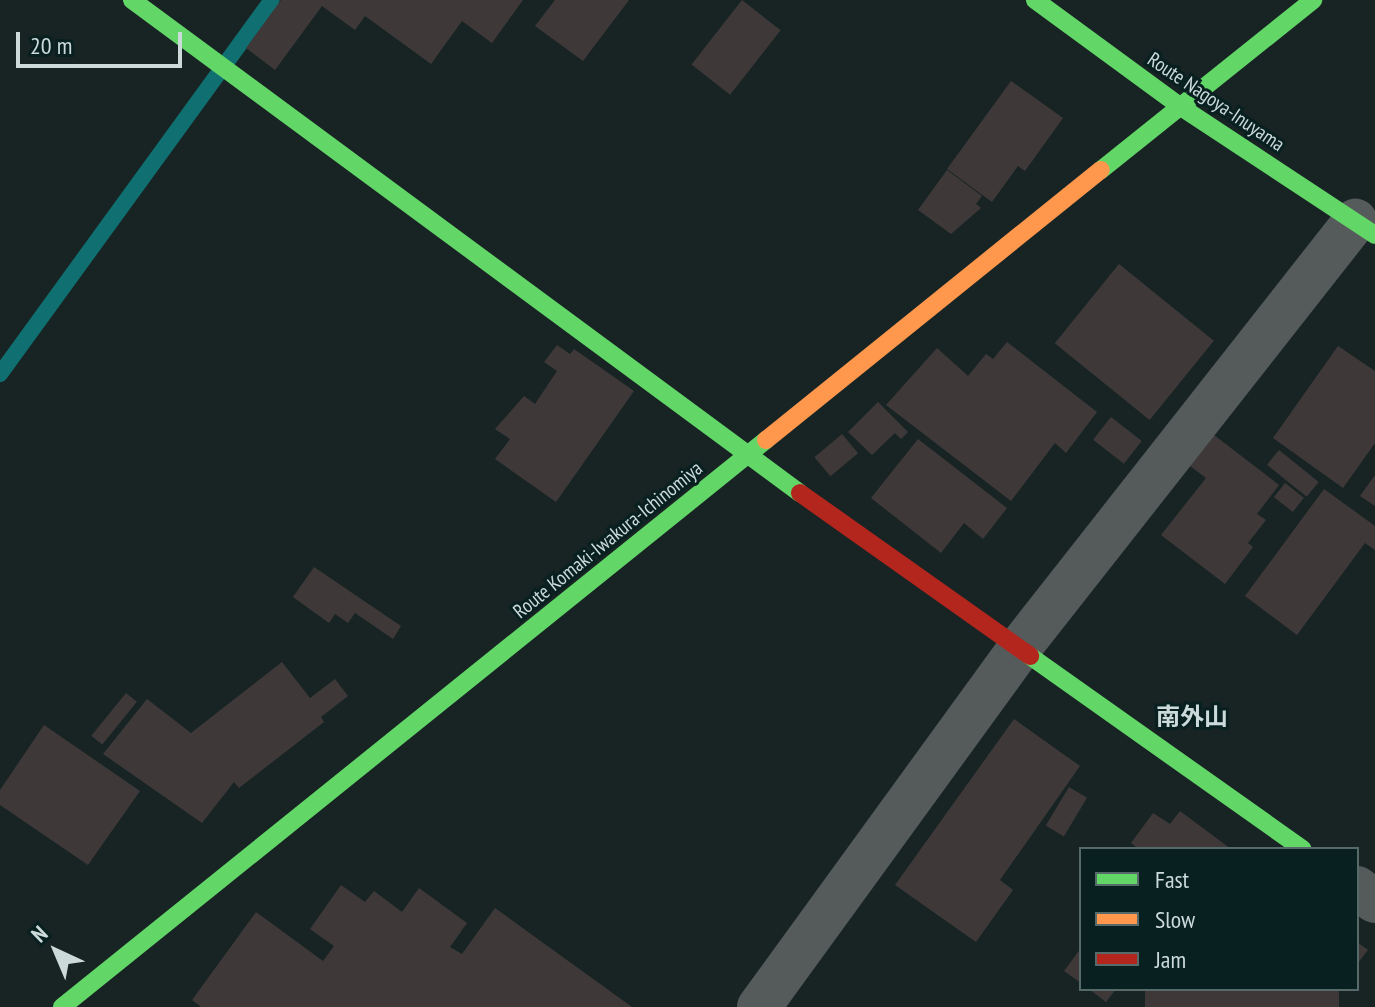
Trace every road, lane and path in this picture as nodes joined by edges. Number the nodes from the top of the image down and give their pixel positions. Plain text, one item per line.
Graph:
1 (132, 0) edge
2 (1035, 0) edge
3 (1313, 0) edge
4 (1181, 107) junction
5 (1365, 228) edge
6 (747, 456) junction
7 (1021, 646) junction
8 (1300, 847) edge
9 (62, 1007) edge
10 (759, 1007) edge

1 - 6 main road
2 - 4 main road, Route Nagoya-Inuyama
3 - 4 main road, Route Komaki-Iwakura-Ichinomiya
4 - 5 main road, Route Nagoya-Inuyama
4 - 6 main road, Route Komaki-Iwakura-Ichinomiya
5 - 7 street
6 - 7 main road
6 - 9 main road, Route Komaki-Iwakura-Ichinomiya
7 - 8 main road
7 - 10 street

